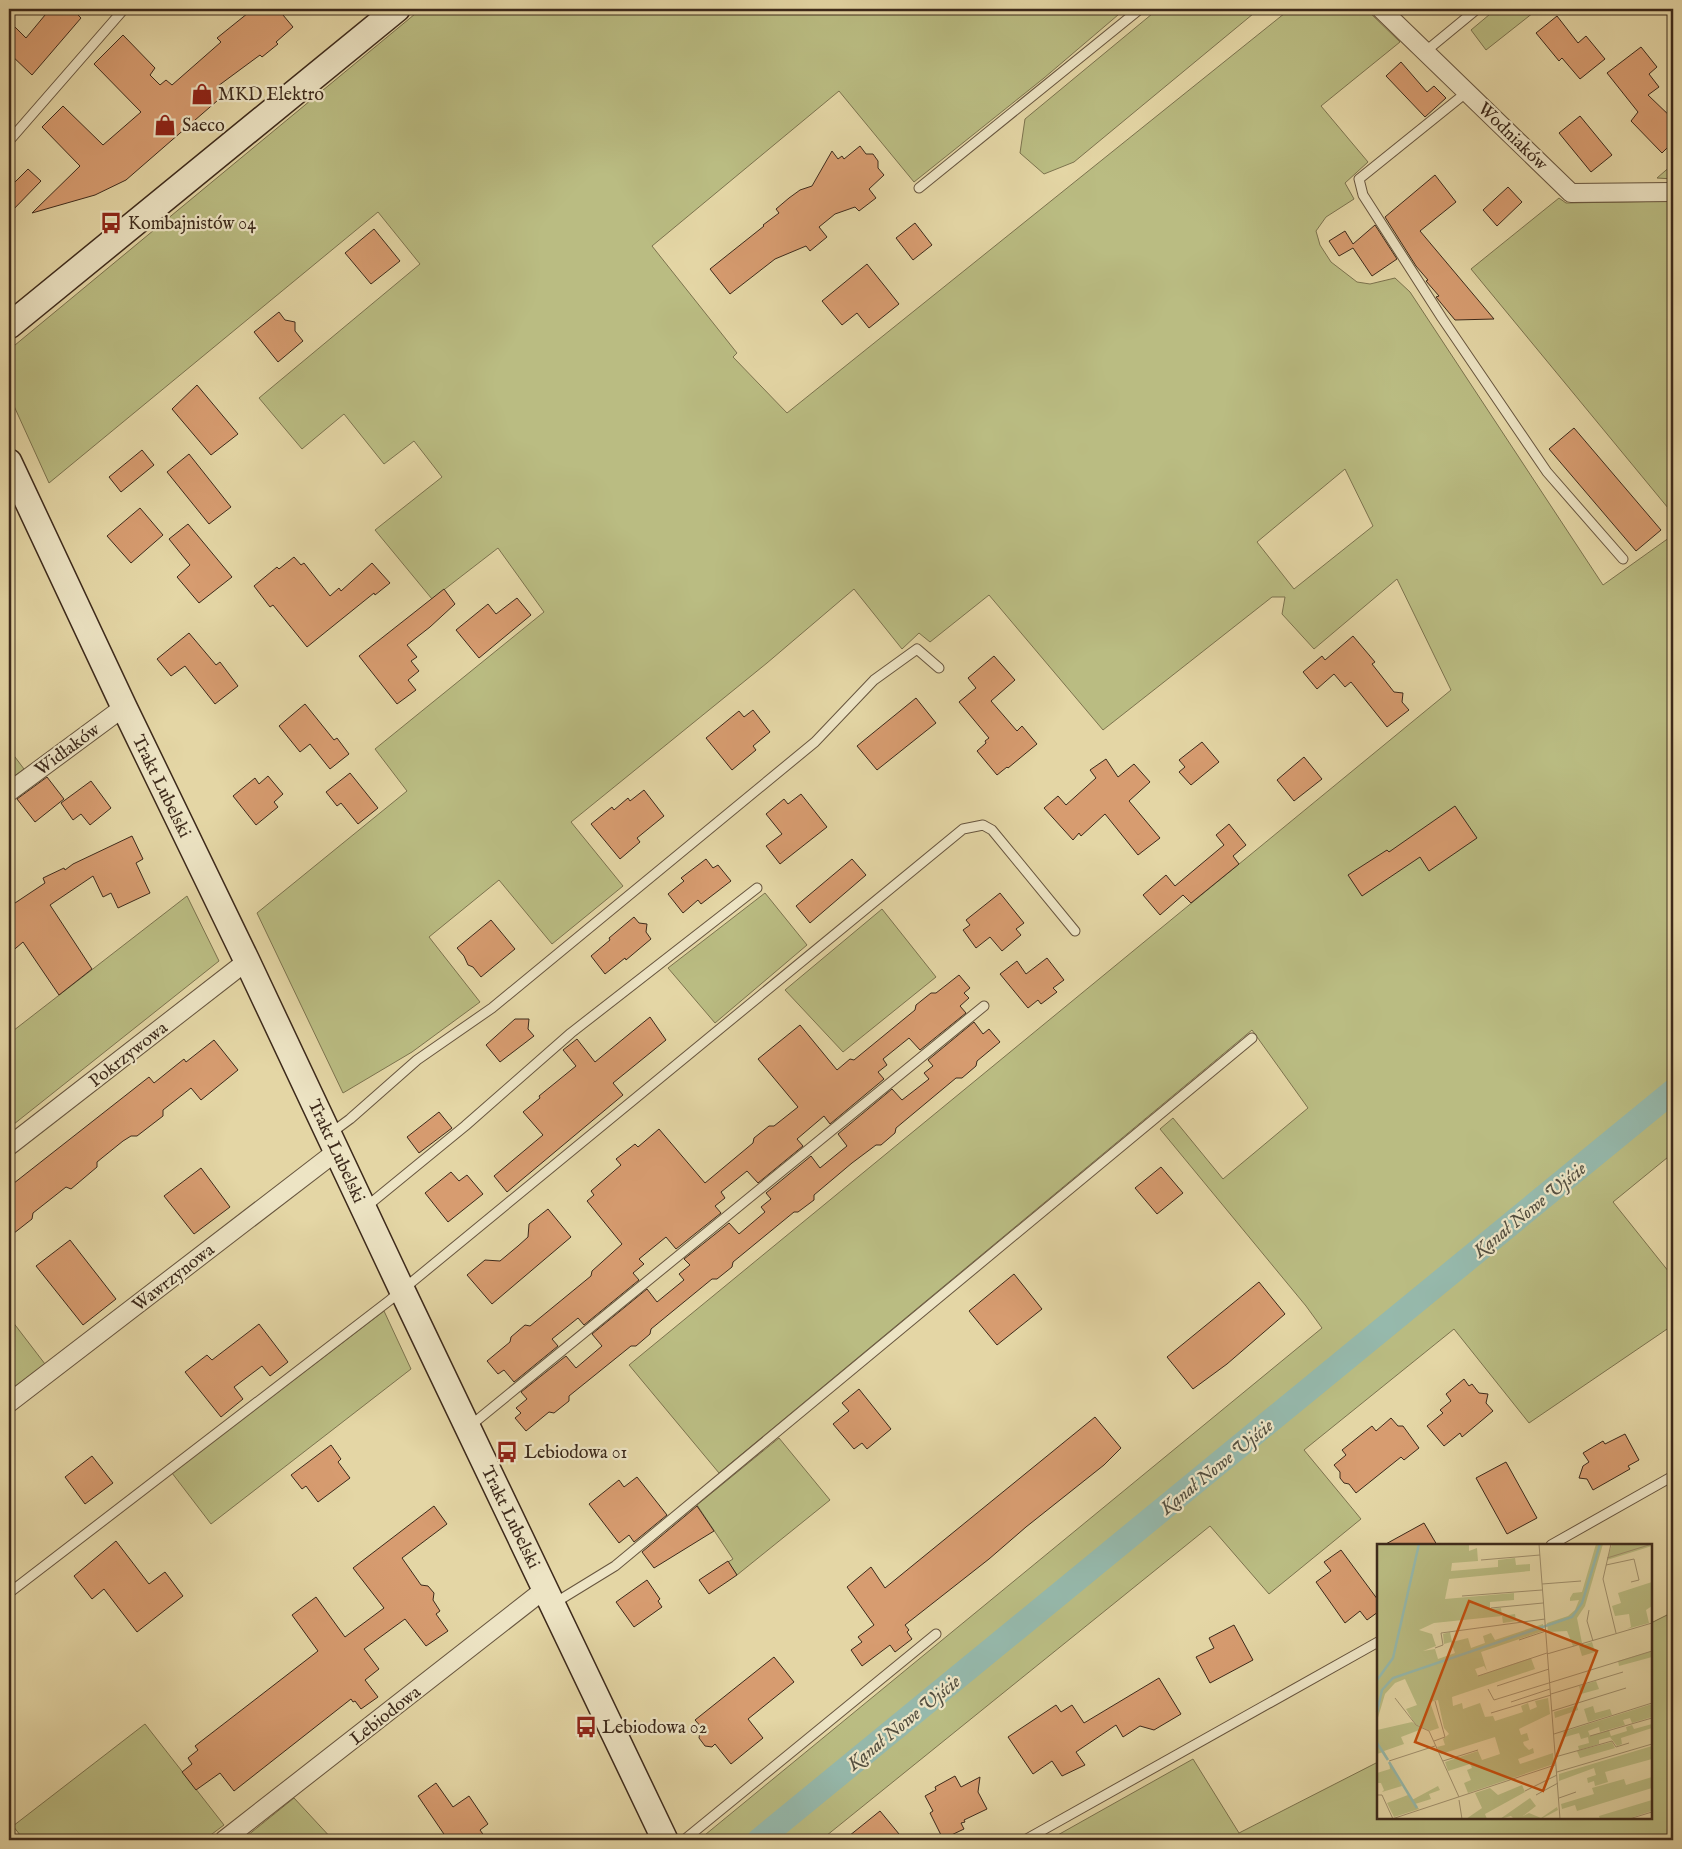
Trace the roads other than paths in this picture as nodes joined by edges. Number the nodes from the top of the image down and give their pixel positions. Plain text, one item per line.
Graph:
1 (124, 9) edge
2 (397, 9) edge
3 (1140, 9) edge
4 (1381, 9) edge
5 (1477, 9) edge
6 (1426, 51) junction
7 (1467, 92) junction
8 (9, 141) edge
9 (919, 188) dead end
10 (1673, 192) edge
11 (9, 326) edge
12 (9, 462) edge
13 (1622, 559) dead end
14 (939, 668) dead end
15 (124, 707) junction
16 (9, 792) edge
17 (757, 888) dead end
18 (1075, 931) dead end
19 (247, 961) junction
20 (984, 1006) dead end
21 (1252, 1038) dead end
22 (333, 1143) junction
23 (9, 1146) edge
24 (364, 1208) junction
25 (402, 1290) junction
26 (9, 1403) edge
27 (468, 1427) junction
28 (1673, 1476) edge
29 (1553, 1544) edge
30 (9, 1593) edge
31 (549, 1596) junction
32 (936, 1634) dead end
33 (1377, 1643) edge
34 (224, 1840) edge
35 (665, 1840) edge
36 (684, 1840) edge
37 (1024, 1840) edge

1 - 8 lane
2 - 11 street
3 - 9 lane
4 - 6 street, Wodniaków
5 - 6 lane
6 - 7 street, Wodniaków
7 - 10 street, Wodniaków
7 - 13 lane
12 - 15 street, Trakt Lubelski
14 - 22 lane
15 - 16 street, Widłaków
15 - 19 street, Trakt Lubelski
17 - 24 lane
18 - 25 lane
19 - 22 street, Trakt Lubelski
19 - 23 street, Pokrzywowa
20 - 27 lane
21 - 31 lane
22 - 24 street, Trakt Lubelski
22 - 26 street, Wawrzynowa
24 - 25 street, Trakt Lubelski
25 - 27 street, Trakt Lubelski
25 - 30 lane
27 - 31 street, Trakt Lubelski
28 - 29 lane
31 - 34 street, Lebiodowa
31 - 35 street, Trakt Lubelski
32 - 36 lane
33 - 37 lane

